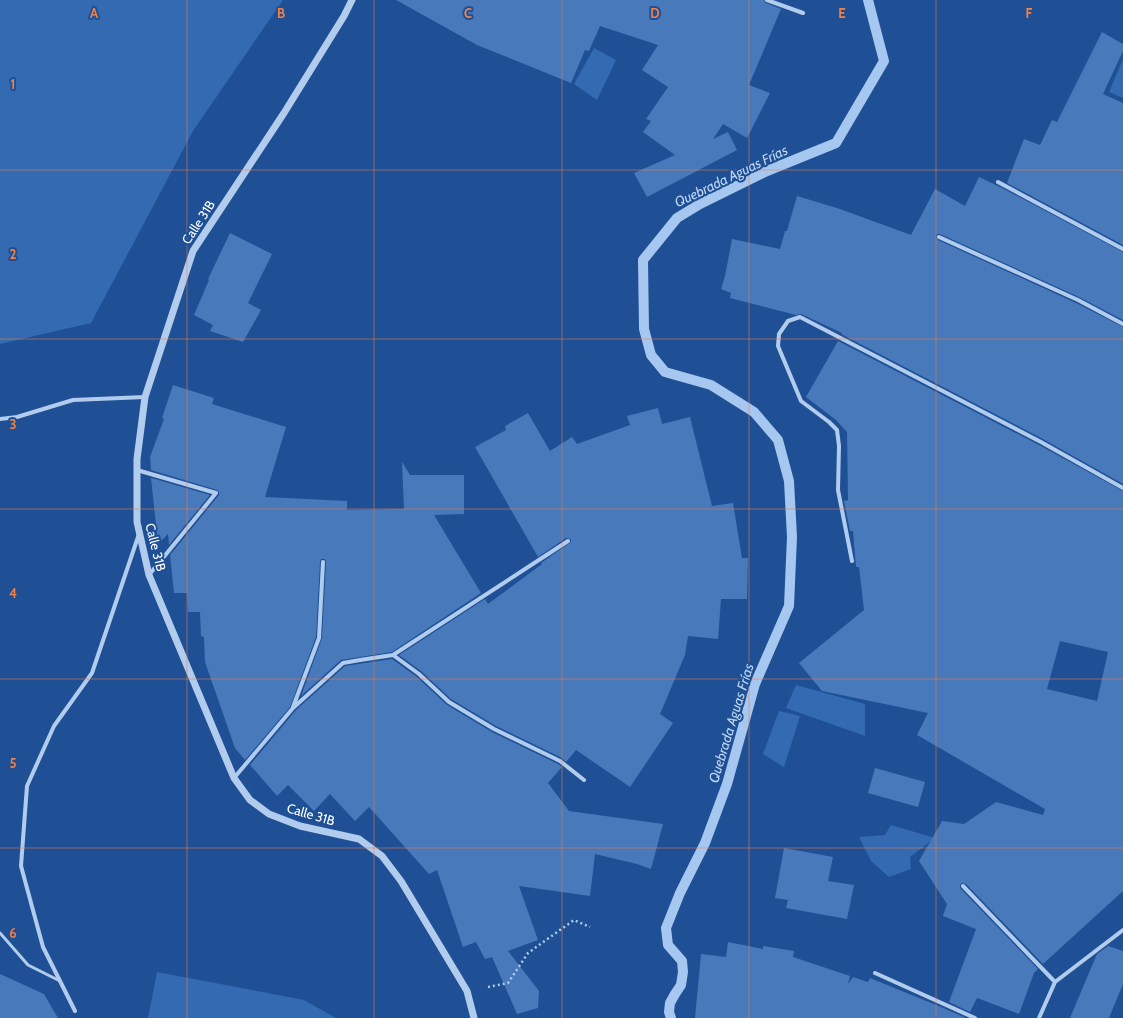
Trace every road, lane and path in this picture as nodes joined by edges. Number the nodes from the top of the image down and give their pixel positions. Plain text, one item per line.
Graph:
1 (352, 0) edge
2 (767, 0) edge
3 (803, 13) dead end
4 (998, 182) dead end
5 (939, 237) dead end
6 (1123, 249) edge
7 (1123, 324) edge
8 (145, 397) junction
9 (0, 419) edge
10 (137, 470) junction
11 (1123, 488) edge
12 (140, 532) junction
13 (568, 541) dead end
14 (852, 561) dead end
15 (323, 562) dead end
16 (149, 575) junction
17 (393, 655) junction
18 (293, 708) junction
19 (234, 778) junction
20 (584, 780) dead end
21 (963, 886) dead end
22 (590, 928) dead end
23 (1123, 930) edge
24 (0, 934) edge
25 (875, 973) dead end
26 (60, 981) junction
27 (1055, 982) junction
28 (467, 991) junction
29 (75, 1011) dead end
30 (474, 1018) edge
31 (975, 1018) edge
32 (1039, 1018) edge

1 - 8 street, Calle 31B
2 - 3 street
4 - 6 street
5 - 7 street
8 - 9 street
8 - 10 street, Calle 31B
10 - 12 street, Calle 31B
10 - 16 street
11 - 14 street
12 - 16 street, Calle 31B
12 - 26 street
13 - 17 street
15 - 18 street
16 - 19 street, Calle 31B
17 - 18 street
17 - 20 street
18 - 19 street
19 - 28 street, Calle 31B
21 - 27 street
22 - 28 path
23 - 27 street
24 - 26 lane
25 - 31 street
26 - 29 street
27 - 32 street
28 - 30 street, Calle 31B

